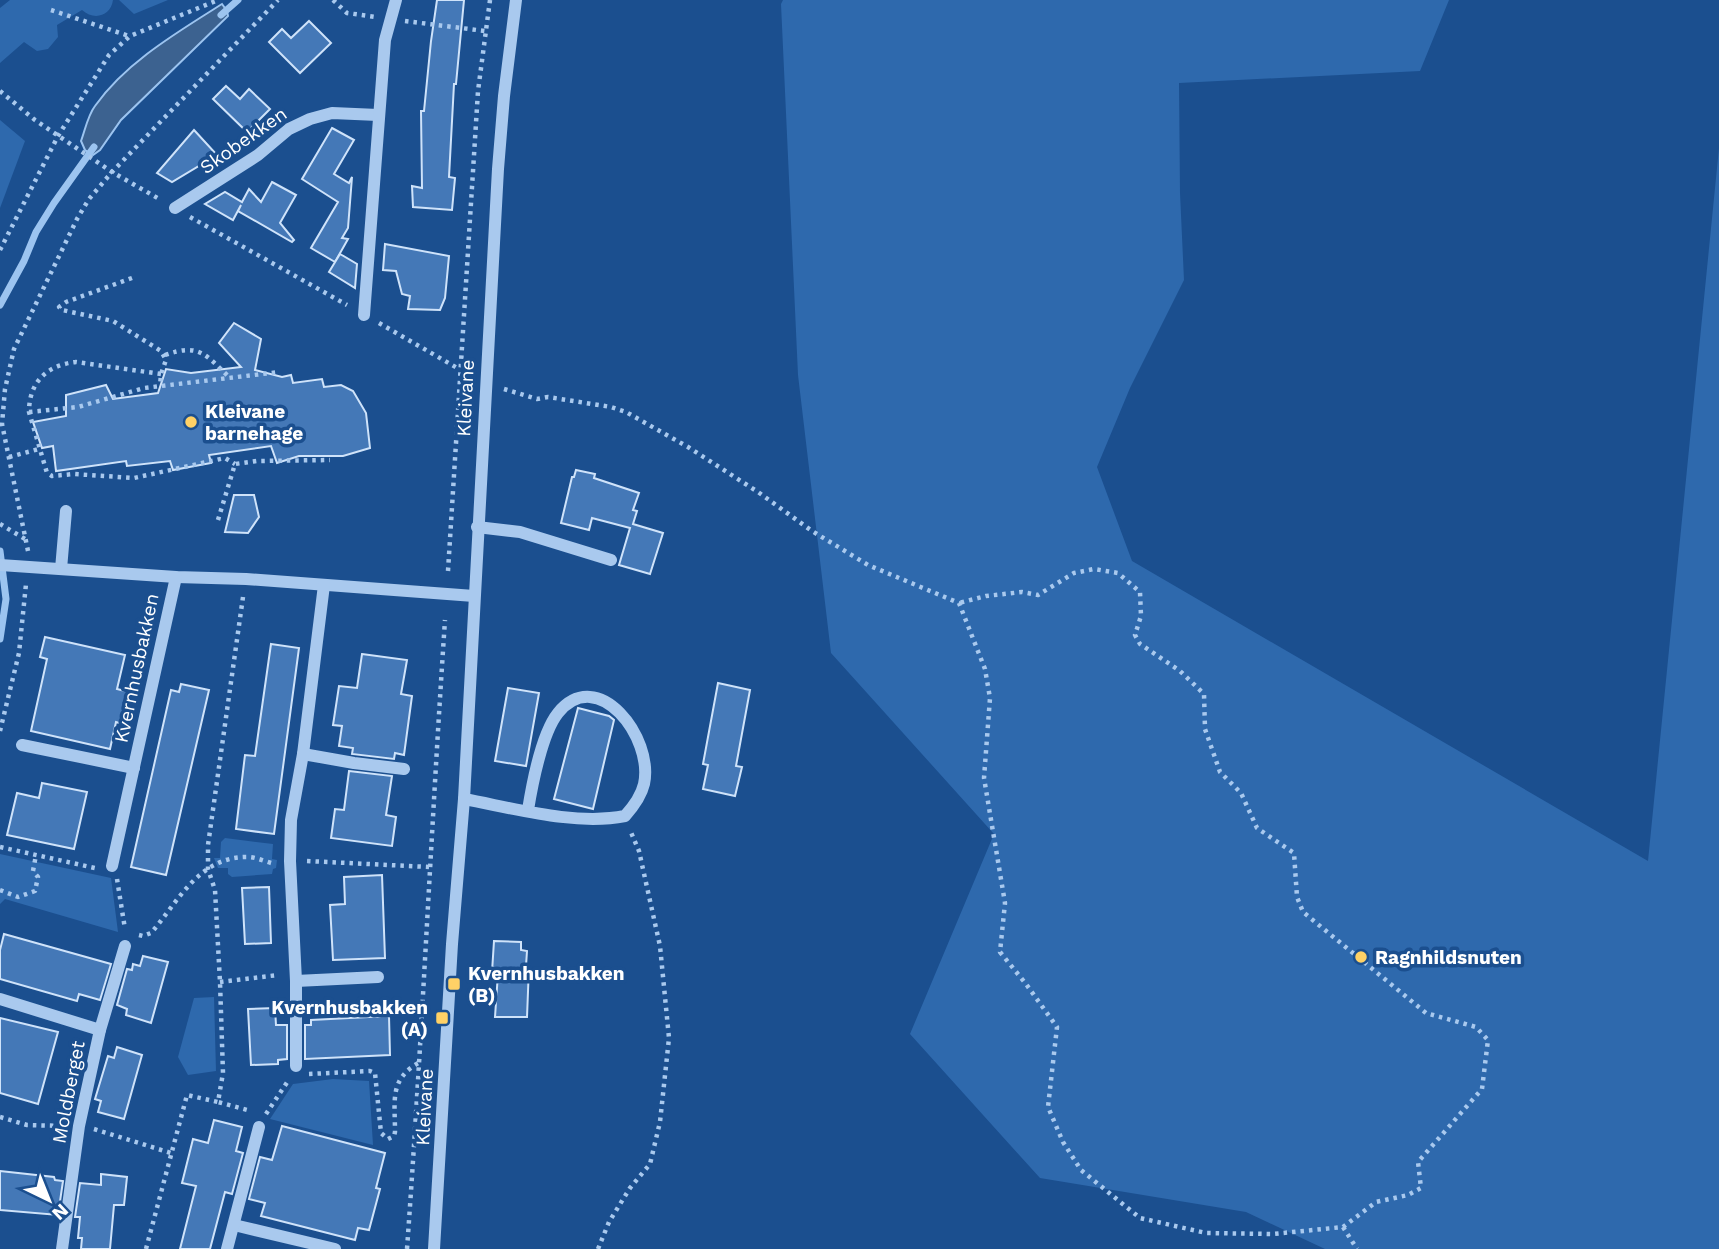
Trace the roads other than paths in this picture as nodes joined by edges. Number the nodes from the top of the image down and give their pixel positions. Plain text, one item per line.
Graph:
1 (396, 0) edge
2 (516, 0) edge
3 (378, 115) junction
4 (175, 208) road end
5 (364, 314) road end
6 (66, 511) dead end
7 (477, 527) junction
8 (611, 560) dead end
9 (0, 565) edge
10 (61, 569) junction
11 (176, 577) junction
12 (324, 585) junction
13 (474, 596) junction
14 (22, 745) dead end
15 (303, 754) junction
16 (134, 768) junction
17 (404, 769) dead end
18 (464, 799) junction
19 (528, 810) junction
20 (108, 870) road end
21 (126, 939) road end
22 (296, 977) junction
23 (378, 977) dead end
24 (0, 999) edge
25 (100, 1030) junction
26 (295, 1072) road end
27 (259, 1127) dead end
28 (234, 1225) junction
29 (62, 1249) edge
30 (227, 1249) edge
31 (335, 1249) edge
32 (434, 1249) edge

1 - 3 street
2 - 7 street, Kleivane
3 - 4 street, Skobekken
3 - 5 street
6 - 10 street
7 - 8 street
7 - 13 street, Kleivane
9 - 10 street, Kvernhusbakken
10 - 11 street, Kvernhusbakken
11 - 12 street, Kvernhusbakken
11 - 16 street, Kvernhusbakken
12 - 13 street, Kvernhusbakken
12 - 15 street
13 - 18 street, Kleivane
14 - 16 street, Kvernhusbakken
15 - 17 street
15 - 22 street
16 - 20 street, Kvernhusbakken
18 - 19 street
18 - 32 street, Kleivane
19 - 19 street
21 - 25 street, Moldberget
22 - 23 street
22 - 26 street
24 - 25 street
25 - 29 street, Moldberget
27 - 28 street
28 - 30 street
28 - 31 street

